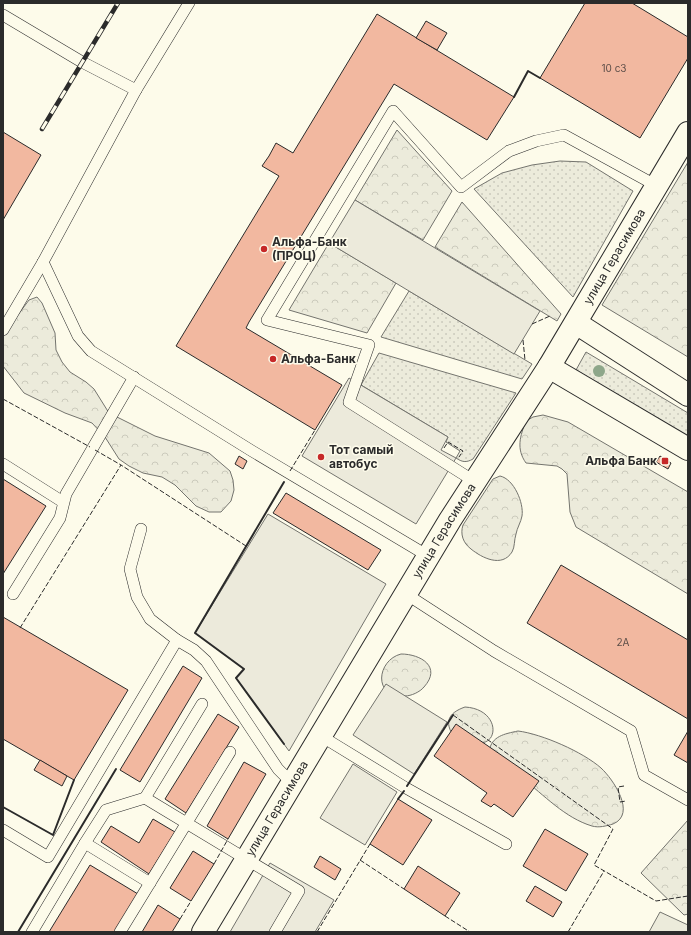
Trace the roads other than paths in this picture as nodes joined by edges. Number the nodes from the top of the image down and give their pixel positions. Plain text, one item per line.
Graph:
1 (189, 3) edge
2 (3, 15) edge
3 (136, 90) junction
4 (688, 133) edge
5 (657, 186) junction
6 (43, 262) junction
7 (576, 324) junction
8 (3, 330) edge
9 (549, 367) junction
10 (134, 377) junction
11 (688, 395) edge
12 (688, 450) edge
13 (3, 464) edge
14 (474, 481) junction
15 (63, 502) junction
16 (142, 529) dead end
17 (428, 556) junction
18 (13, 594) dead end
19 (406, 594) junction
20 (177, 640) junction
21 (202, 704) dead end
22 (321, 736) junction
23 (230, 752) dead end
24 (292, 784) junction
25 (145, 798) junction
26 (688, 800) edge
27 (187, 824) junction
28 (3, 830) edge
29 (85, 843) junction
30 (506, 844) dead end
31 (246, 860) junction
32 (150, 883) junction
33 (32, 932) edge
34 (120, 932) edge
35 (203, 932) edge
36 (275, 932) edge

1 - 3 lane
2 - 3 lane
3 - 6 lane
4 - 5 street, улица Герасимова
5 - 7 street, улица Герасимова
5 - 14 lane
6 - 8 lane
6 - 10 lane
7 - 9 street, улица Герасимова
7 - 11 street
9 - 12 street
9 - 14 street, улица Герасимова
10 - 15 lane
10 - 17 lane
13 - 15 lane
14 - 17 street, улица Герасимова
15 - 18 lane
16 - 20 lane
17 - 19 street, улица Герасимова
19 - 22 street, улица Герасимова
19 - 26 lane
20 - 24 lane
20 - 28 lane
21 - 25 lane
22 - 24 street, улица Герасимова
22 - 30 lane
23 - 27 lane
24 - 31 street, улица Герасимова
25 - 27 lane
25 - 29 lane
27 - 31 lane
27 - 32 lane
29 - 32 lane
29 - 33 lane
31 - 35 street, улица Герасимова
31 - 36 lane
32 - 34 lane

